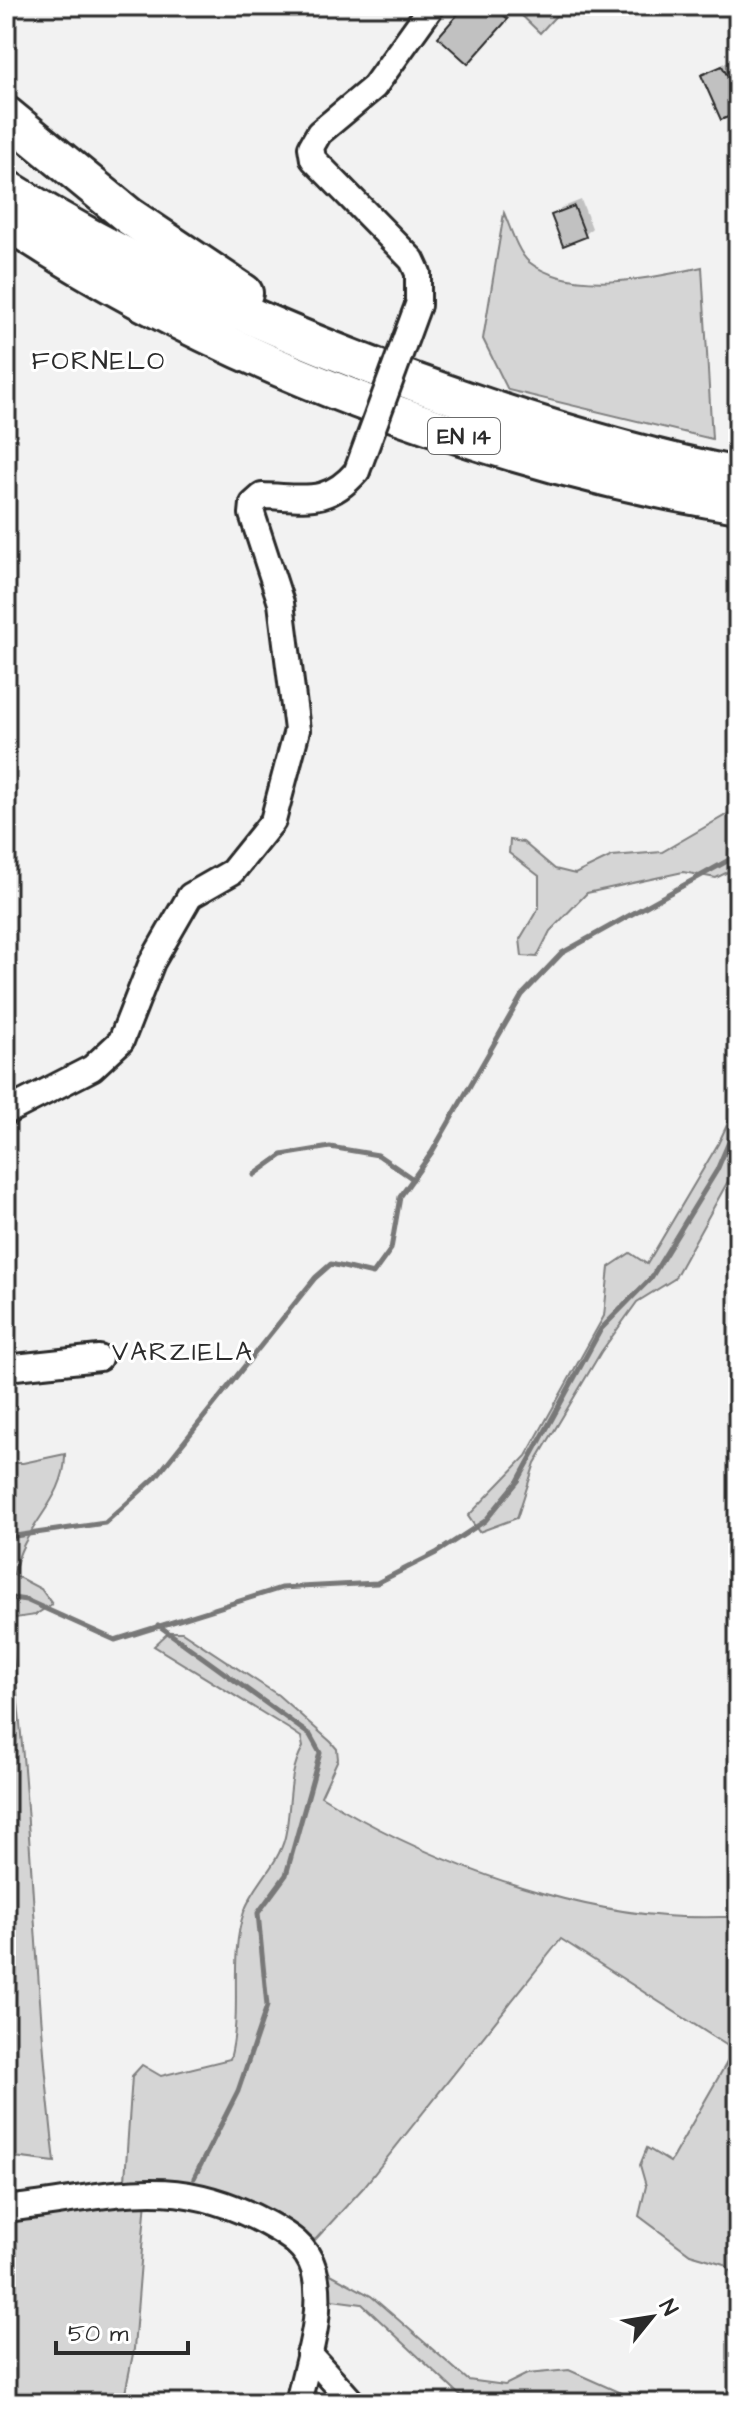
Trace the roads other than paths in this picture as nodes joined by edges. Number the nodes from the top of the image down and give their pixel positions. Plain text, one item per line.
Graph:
1 (432, 6) edge
2 (6, 115) edge
3 (6, 188) edge
4 (6, 220) edge
5 (6, 246) edge
6 (202, 330) junction
7 (366, 364) junction
8 (738, 476) edge
9 (738, 504) edge
10 (6, 1112) edge
11 (99, 1358) dead end
12 (6, 1368) edge
13 (6, 2209) edge
14 (309, 2354) junction
15 (298, 2403) edge
16 (353, 2403) edge

1 - 10 street, bridge
2 - 7 highway, EN 14
3 - 7 highway, EN 14
4 - 6 highway, EN 14
5 - 6 highway, EN 14
6 - 9 highway, EN 14
7 - 8 highway, EN 14
11 - 12 street
13 - 14 street
14 - 15 street
14 - 16 street

